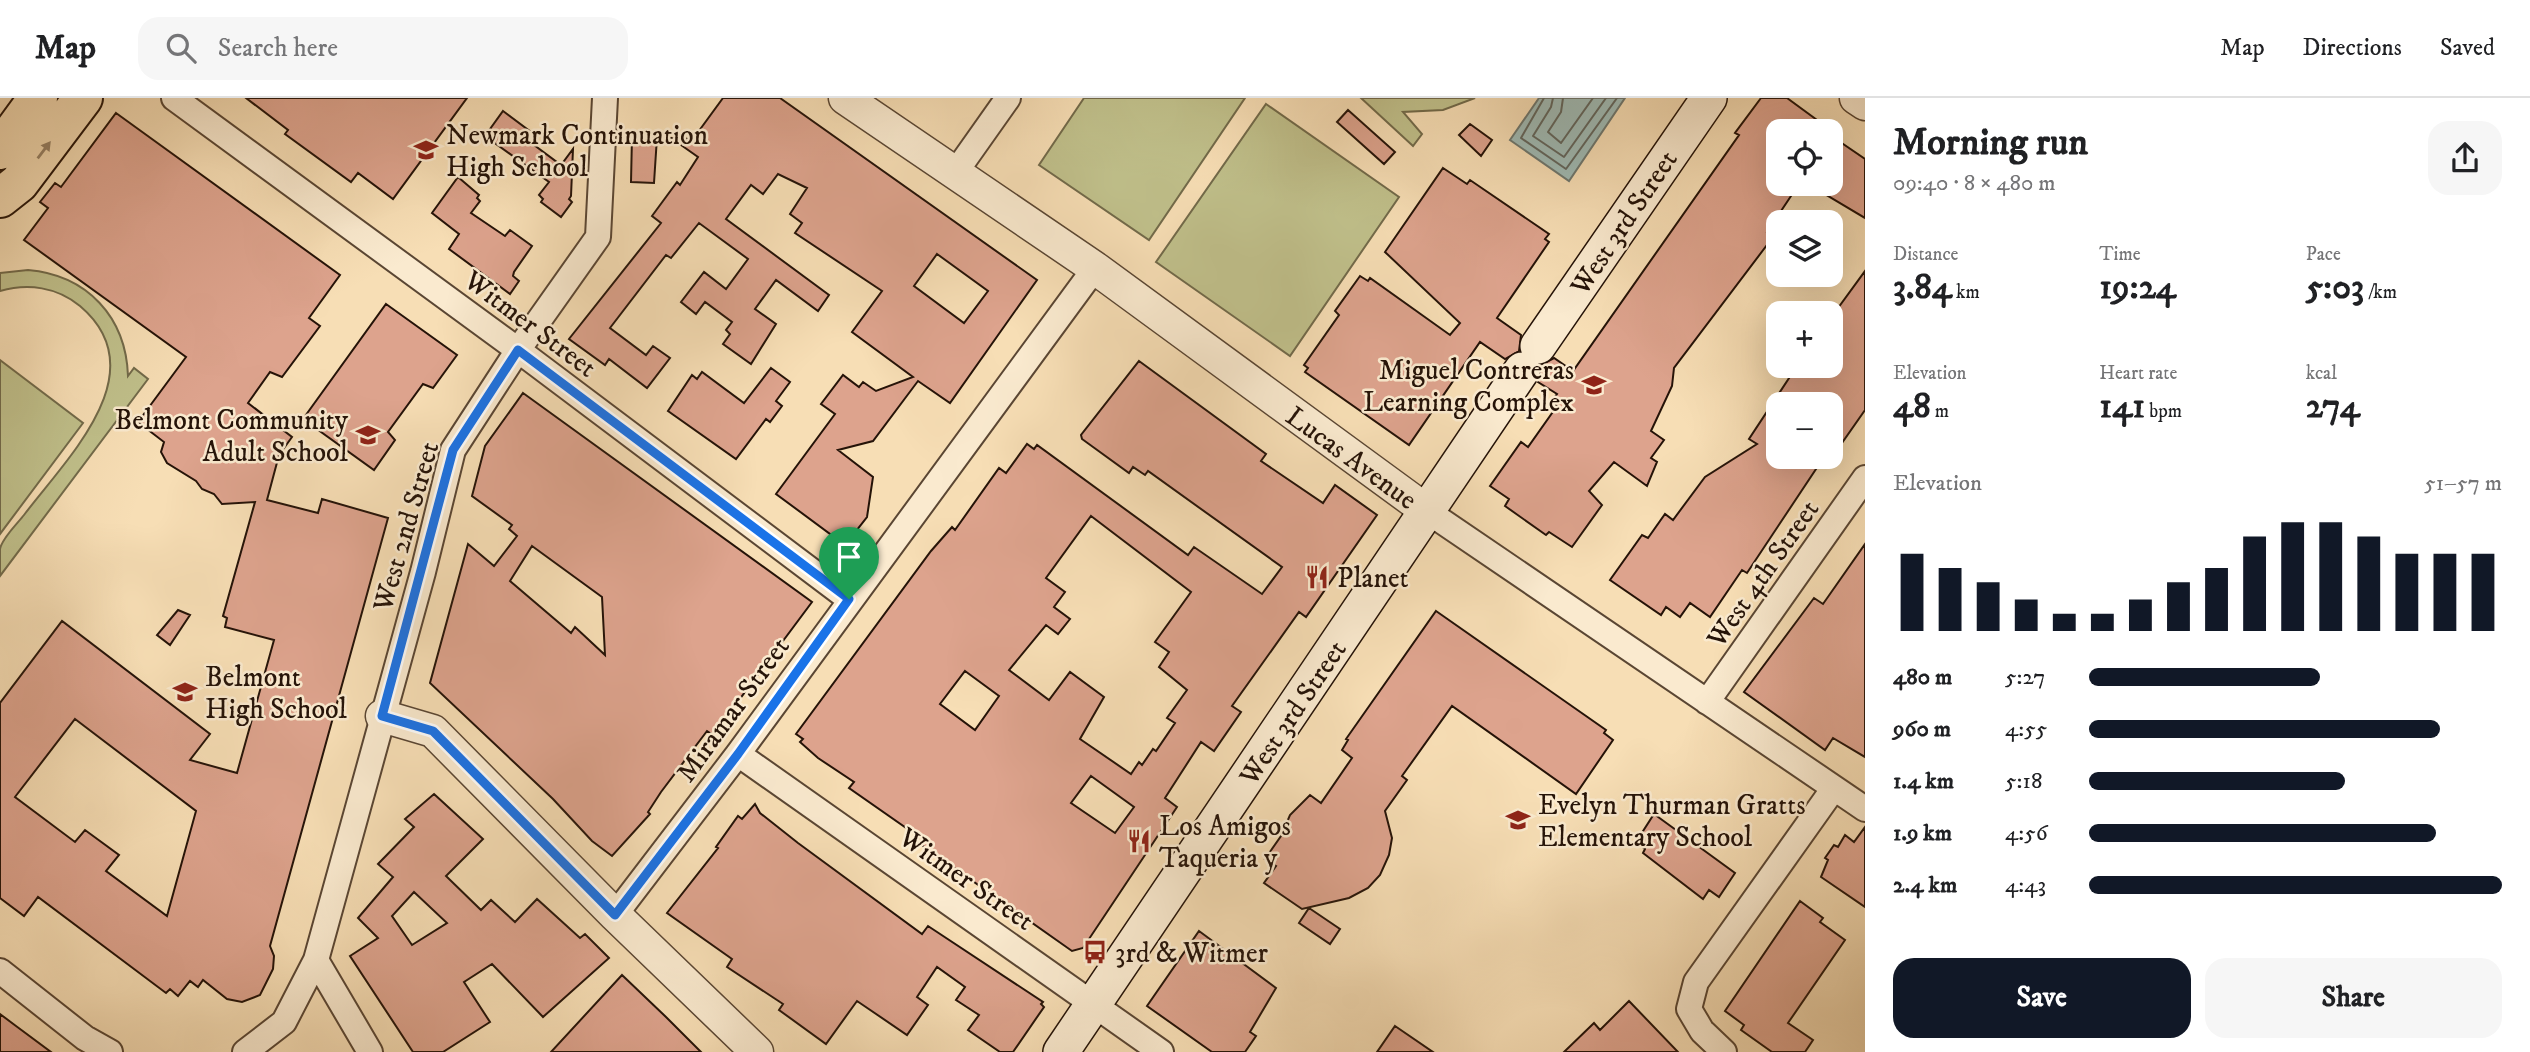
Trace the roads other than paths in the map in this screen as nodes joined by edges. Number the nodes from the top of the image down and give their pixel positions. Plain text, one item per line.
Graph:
1 (38, 98) edge
2 (83, 98) edge
3 (174, 98) edge
4 (605, 98) edge
5 (845, 98) edge
6 (1009, 98) edge
7 (1709, 98) edge
8 (1856, 98) edge
9 (1865, 104) edge
10 (0, 150) edge
11 (956, 173) junction
12 (0, 198) edge
13 (1095, 268) junction
14 (518, 350) junction
15 (1865, 478) edge
16 (1427, 511) junction
17 (849, 599) junction
18 (1707, 702) junction
19 (382, 716) junction
20 (738, 754) junction
21 (1834, 788) junction
22 (1865, 809) edge
23 (615, 915) junction
24 (316, 960) junction
25 (0, 971) edge
26 (1093, 1005) junction
27 (110, 1052) edge
28 (245, 1052) edge
29 (370, 1052) edge
30 (757, 1052) edge
31 (1061, 1052) edge
32 (1161, 1052) edge
33 (1724, 1052) edge

1 - 10 main road
12 -> 2 main road
3 - 14 street, Witmer Street
4 - 14 street, West 2nd Street
5 - 11 street, Lucas Avenue
6 - 11 street
7 - 16 main road, West 3rd Street
8 - 9 street
11 - 13 street, Lucas Avenue
13 - 16 street, Lucas Avenue
13 - 17 street, Miramar Street
14 - 17 street, Witmer Street
14 - 19 street, West 2nd Street
15 - 18 street, West 4th Street
16 - 18 street, Lucas Avenue
16 - 26 main road, West 3rd Street
17 - 20 street, Miramar Street
18 - 21 street, Lucas Avenue
19 - 23 street
19 - 24 street, West 2nd Street
20 - 23 street, Miramar Street
20 - 26 street, Witmer Street
21 - 22 street, Lucas Avenue
21 - 33 street
23 - 30 street
24 - 28 street, West 2nd Street
24 - 29 street
25 - 27 street
26 - 31 main road, West 3rd Street
26 - 32 street, Witmer Street

